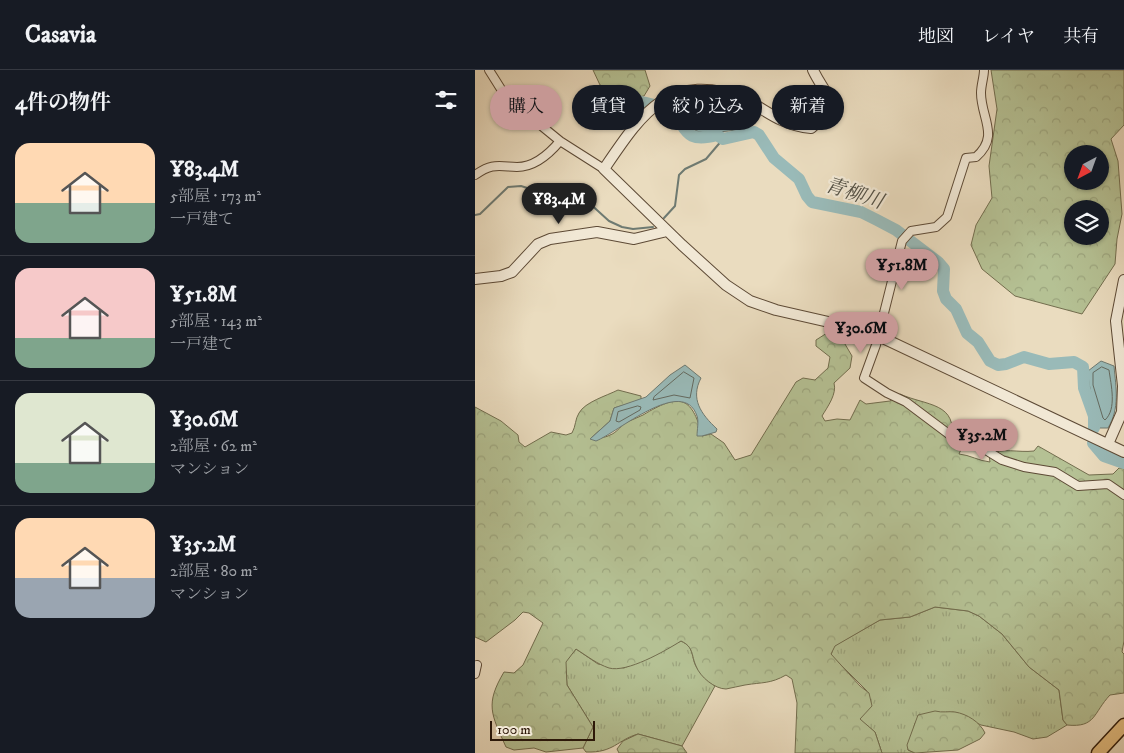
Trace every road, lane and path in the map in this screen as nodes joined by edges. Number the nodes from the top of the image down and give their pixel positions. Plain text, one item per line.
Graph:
1 (489, 70) edge
2 (813, 70) edge
3 (984, 70) edge
4 (560, 141) junction
5 (604, 169) junction
6 (475, 175) edge
7 (666, 230) junction
8 (475, 279) edge
9 (1124, 280) edge
10 (879, 336) junction
11 (1108, 444) junction
12 (1124, 452) edge
13 (1124, 496) edge
14 (477, 665) dead end
15 (475, 674) edge
16 (1124, 725) edge
17 (1124, 736) edge
18 (1098, 753) edge
19 (1108, 753) edge

1 - 4 street
2 - 5 street
3 - 10 street
4 - 5 street
4 - 6 street
5 - 7 street
7 - 8 street
7 - 10 street
9 - 11 street
10 - 11 street
10 - 13 street
11 - 12 street
14 - 15 street
16 - 18 main road
17 - 19 main road

